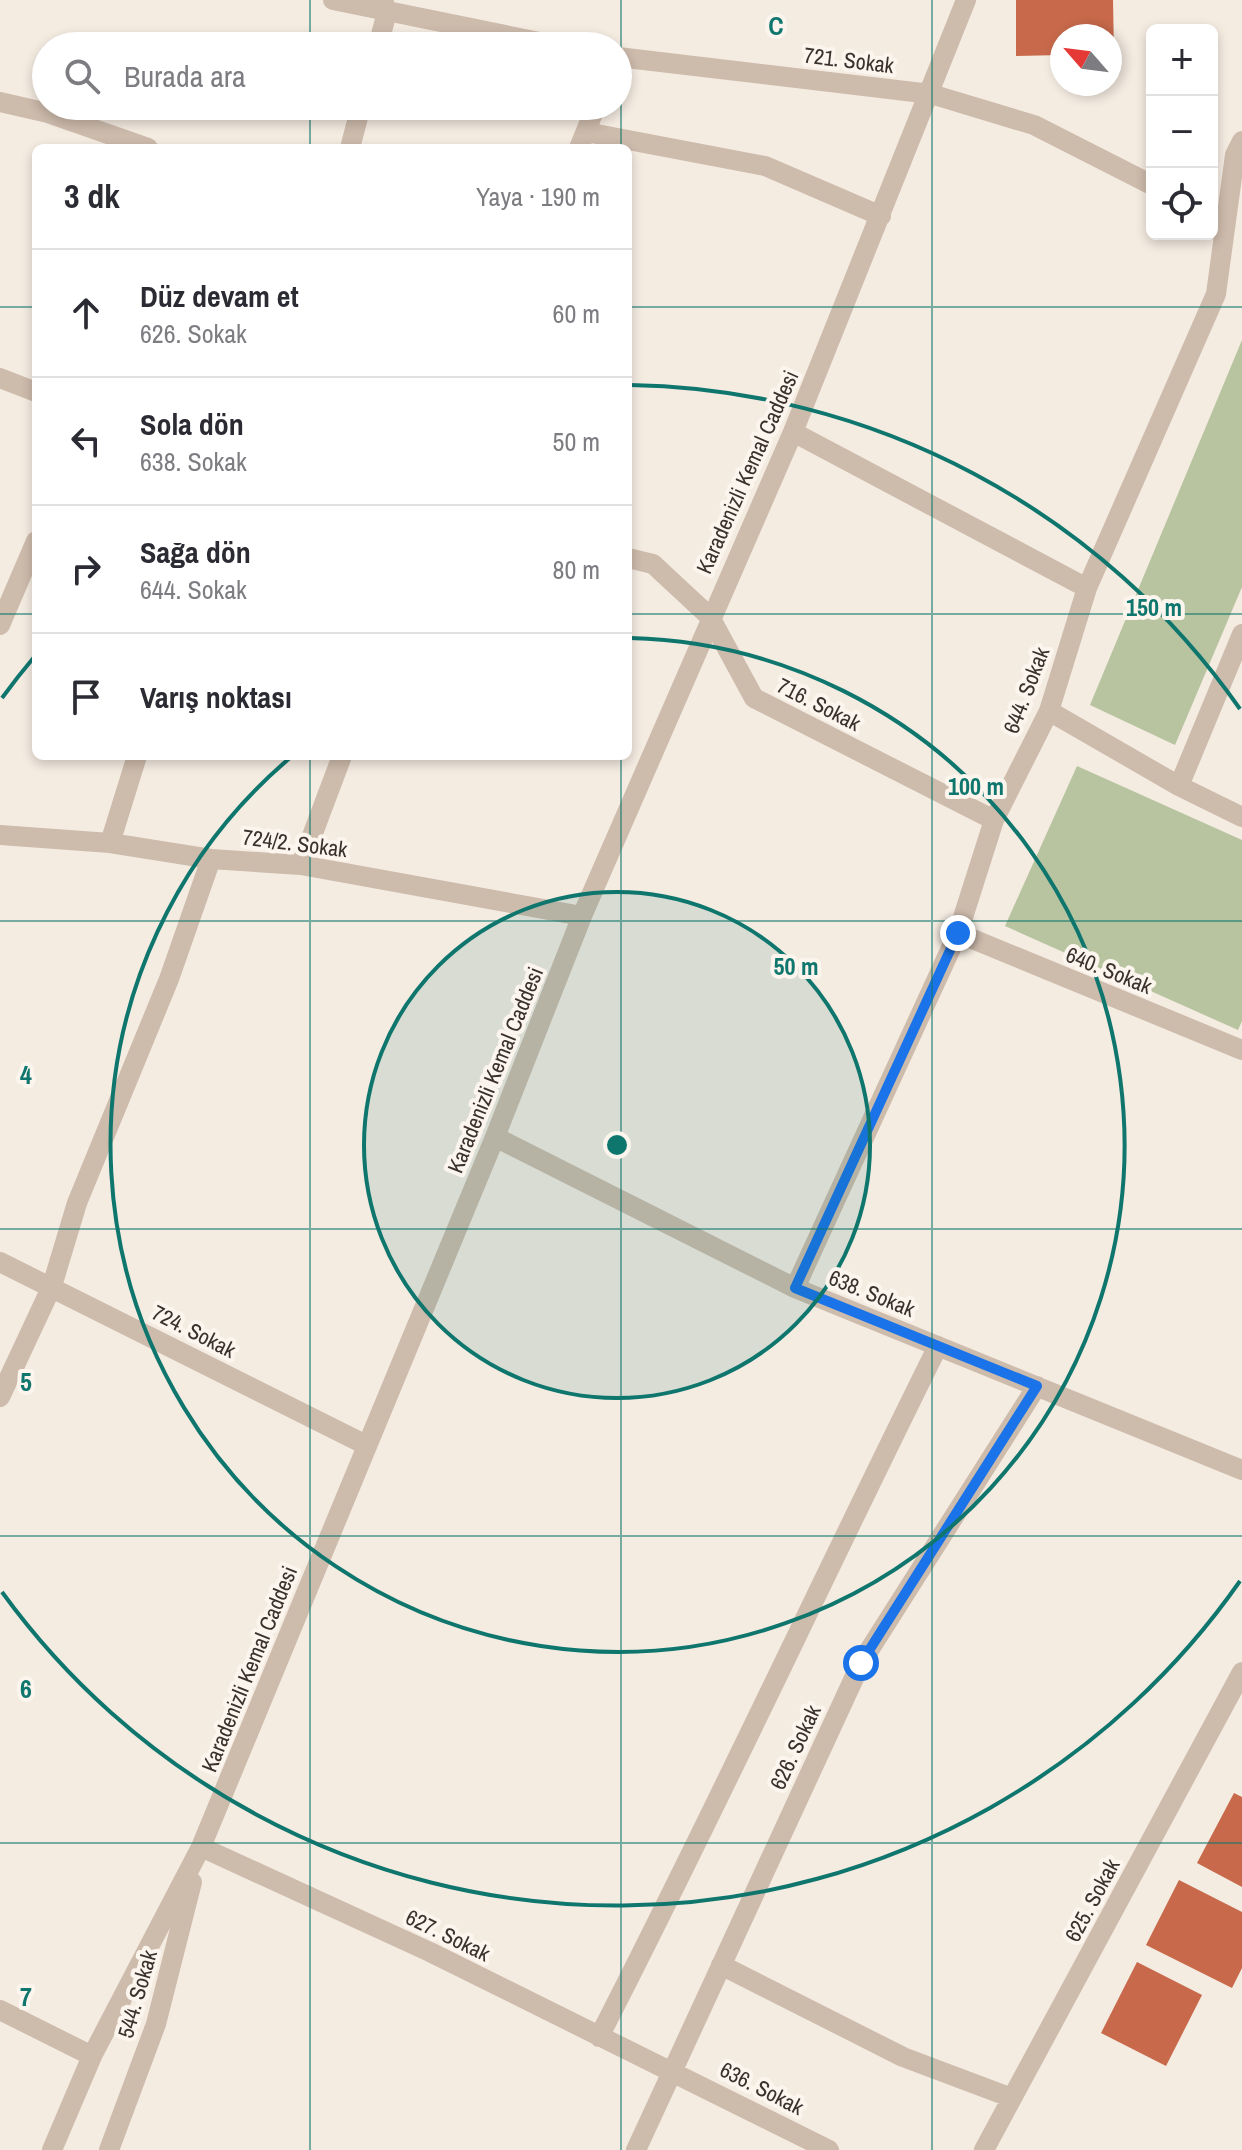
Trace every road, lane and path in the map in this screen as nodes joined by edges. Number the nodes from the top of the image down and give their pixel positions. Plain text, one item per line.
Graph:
1 (333, 0) edge
2 (966, 0) edge
3 (385, 6) edge
4 (380, 32) edge
5 (498, 32) edge
6 (632, 59) edge
7 (931, 94) junction
8 (0, 102) edge
9 (32, 109) edge
10 (68, 120) edge
11 (357, 120) edge
12 (590, 120) edge
13 (582, 140) edge
14 (1242, 141) edge
15 (137, 144) edge
16 (351, 144) edge
17 (610, 144) edge
18 (632, 147) edge
19 (1146, 182) edge
20 (881, 216) junction
21 (1226, 222) edge
22 (0, 378) edge
23 (32, 390) edge
24 (793, 432) junction
25 (32, 550) edge
26 (632, 559) edge
27 (1087, 588) junction
28 (710, 617) junction
29 (0, 625) edge
30 (1242, 634) edge
31 (1049, 711) junction
32 (136, 760) edge
33 (340, 760) edge
34 (1179, 786) junction
35 (1242, 817) edge
36 (994, 820) junction
37 (0, 835) edge
38 (110, 843) junction
39 (211, 859) junction
40 (301, 865) junction
41 (582, 916) junction
42 (958, 933) junction
43 (1242, 1050) edge
44 (495, 1137) junction
45 (0, 1262) edge
46 (52, 1286) junction
47 (795, 1288) junction
48 (938, 1346) junction
49 (1037, 1386) junction
50 (0, 1397) edge
51 (366, 1445) junction
52 (1242, 1470) edge
53 (1242, 1672) edge
54 (201, 1847) junction
55 (721, 1965) junction
56 (0, 2010) edge
57 (599, 2037) junction
58 (92, 2056) junction
59 (672, 2070) junction
60 (1012, 2098) junction
61 (52, 2150) edge
62 (109, 2150) edge
63 (636, 2150) edge
64 (829, 2150) edge
65 (984, 2150) edge

1 - 3 street
2 - 7 street, Karadenizli Kemal Caddesi
3 - 4 street
3 - 5 street
6 - 7 street, 721. Sokak
7 - 19 street, 721. Sokak
7 - 20 street, Karadenizli Kemal Caddesi
8 - 9 street
10 - 15 street
11 - 16 street
12 - 13 street
13 - 17 street
14 - 21 street, 644. Sokak
18 - 20 street
20 - 24 street, Karadenizli Kemal Caddesi
21 - 27 street, 644. Sokak
22 - 23 street
24 - 27 street
24 - 28 street, Karadenizli Kemal Caddesi
25 - 29 street
26 - 28 street, 716. Sokak
27 - 31 street, 644. Sokak
28 - 36 street, 716. Sokak
28 - 41 street, Karadenizli Kemal Caddesi
30 - 34 street
31 - 34 street
31 - 36 street, 644. Sokak
32 - 38 street
33 - 40 street
34 - 35 street
36 - 42 street, 644. Sokak
37 - 38 street, 724/2. Sokak
38 - 39 street, 724/2. Sokak
39 - 40 street, 724/2. Sokak
39 - 46 street
40 - 41 street, 724/2. Sokak
41 - 44 street, Karadenizli Kemal Caddesi
42 - 43 street, 640. Sokak
42 - 47 street, 644. Sokak
44 - 47 street, 638. Sokak
44 - 51 street, Karadenizli Kemal Caddesi
45 - 46 street, 724. Sokak
46 - 50 street
46 - 51 street, 724. Sokak
47 - 48 street, 638. Sokak
48 - 49 street, 638. Sokak
48 - 57 street
49 - 52 street, 638. Sokak
49 - 55 street, 626. Sokak
51 - 54 street, Karadenizli Kemal Caddesi
53 - 60 street, 625. Sokak
54 - 57 street, 627. Sokak
54 - 58 street, Karadenizli Kemal Caddesi
54 - 62 street, 544. Sokak
55 - 59 street, 626. Sokak
55 - 60 street
56 - 58 street
57 - 59 street, 627. Sokak
58 - 61 street, Karadenizli Kemal Caddesi
59 - 63 street, 626. Sokak
59 - 64 street, 636. Sokak
60 - 65 street, 625. Sokak

